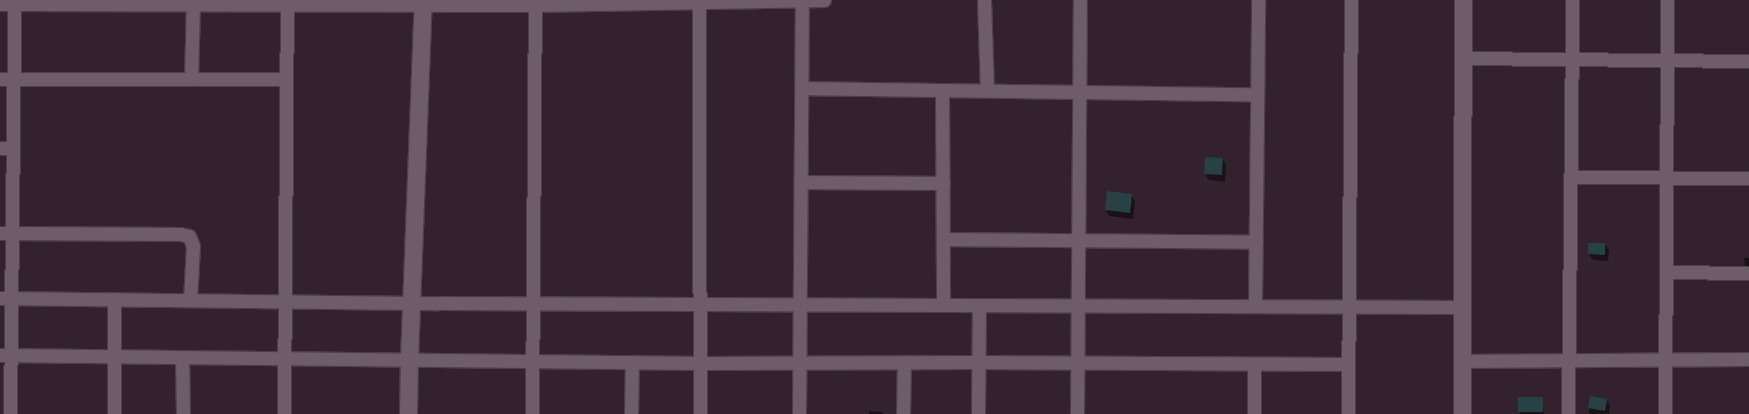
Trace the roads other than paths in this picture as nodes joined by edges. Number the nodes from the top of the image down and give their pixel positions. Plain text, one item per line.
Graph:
1 (802, 0) edge
2 (824, 0) edge
3 (984, 0) edge
4 (1080, 0) edge
5 (1258, 0) edge
6 (1351, 0) edge
7 (1463, 0) edge
8 (1572, 0) edge
9 (1667, 0) edge
10 (699, 1) edge
11 (14, 2) edge
12 (287, 2) edge
13 (423, 2) edge
14 (535, 3) edge
15 (0, 4) edge
16 (193, 4) junction
17 (1463, 58) junction
18 (1571, 59) junction
19 (1667, 60) junction
20 (1749, 61) edge
21 (0, 79) edge
22 (14, 79) junction
23 (191, 79) junction
24 (286, 79) junction
25 (801, 88) junction
26 (942, 90) junction
27 (987, 90) junction
28 (1079, 92) junction
29 (1257, 94) junction
30 (7, 148) edge
31 (1570, 176) junction
32 (1666, 177) junction
33 (1749, 178) edge
34 (801, 182) junction
35 (943, 183) junction
36 (6, 234) edge
37 (943, 239) junction
38 (1078, 240) junction
39 (1256, 242) junction
40 (1666, 272) junction
41 (1749, 273) edge
42 (6, 298) edge
43 (114, 299) junction
44 (190, 300) junction
45 (284, 301) junction
46 (411, 302) junction
47 (534, 302) junction
48 (700, 304) junction
49 (800, 304) junction
50 (943, 304) junction
51 (979, 304) junction
52 (1078, 305) junction
53 (1255, 306) junction
54 (1348, 306) junction
55 (1462, 307) junction
56 (6, 355) edge
57 (114, 356) junction
58 (182, 357) junction
59 (284, 358) junction
60 (409, 359) junction
61 (1665, 359) junction
62 (1749, 359) edge
63 (1569, 360) junction
64 (1462, 361) junction
65 (532, 362) junction
66 (632, 362) junction
67 (904, 362) junction
68 (979, 362) junction
69 (1078, 362) junction
70 (800, 363) junction
71 (702, 364) junction
72 (1254, 364) junction
73 (1348, 364) junction
74 (10, 414) edge
75 (114, 414) edge
76 (183, 414) edge
77 (284, 414) edge
78 (408, 414) edge
79 (532, 414) edge
80 (631, 414) edge
81 (700, 414) edge
82 (799, 414) edge
83 (903, 414) edge
84 (978, 414) edge
85 (1078, 414) edge
86 (1254, 414) edge
87 (1348, 414) edge
88 (1462, 414) edge
89 (1568, 414) edge
90 (1665, 414) edge

1 - 2 street
1 - 10 street
1 - 25 street
3 - 27 street
4 - 28 street
5 - 29 street
6 - 54 street
7 - 17 street
8 - 18 street
9 - 19 street
10 - 14 street
10 - 48 street
11 - 15 street
11 - 16 street
11 - 22 street
12 - 13 street
12 - 16 street
12 - 24 street
13 - 14 street
13 - 46 street
14 - 47 street
16 - 23 street
17 - 18 street
17 - 55 street
18 - 19 street
18 - 31 street
19 - 20 street
19 - 32 street
21 - 22 street
22 - 23 street
22 - 30 street
23 - 24 street
24 - 45 street
25 - 26 street
25 - 34 street
26 - 27 street
26 - 35 street
27 - 28 street
28 - 29 street
28 - 38 street
29 - 39 street
30 - 36 street
31 - 32 street
31 - 63 street
32 - 33 street
32 - 40 street
34 - 35 street
34 - 49 street
35 - 37 street
36 - 42 street
36 - 44 street
37 - 38 street
37 - 50 street
38 - 39 street
38 - 52 street
39 - 53 street
40 - 41 street
40 - 61 street
42 - 43 street
42 - 56 street
43 - 44 street
43 - 57 street
44 - 45 street
45 - 46 street
45 - 59 street
46 - 47 street
46 - 60 street
47 - 48 street
47 - 65 street
48 - 49 street
48 - 71 street
49 - 50 street
49 - 70 street
50 - 51 street
51 - 52 street
51 - 68 street
52 - 53 street
52 - 69 street
53 - 54 street
54 - 55 street
54 - 73 street
55 - 64 street
56 - 57 street
56 - 74 street
57 - 58 street
57 - 75 street
58 - 59 street
58 - 76 street
59 - 60 street
59 - 77 street
60 - 65 street
60 - 78 street
61 - 62 street
61 - 63 street
61 - 90 street
63 - 64 street
63 - 89 street
64 - 88 street
65 - 66 street
65 - 79 street
66 - 71 street
66 - 80 street
67 - 68 street
67 - 70 street
67 - 83 street
68 - 69 street
68 - 84 street
69 - 72 street
69 - 85 street
70 - 71 street
70 - 82 street
71 - 81 street
72 - 73 street
72 - 86 street
73 - 87 street

